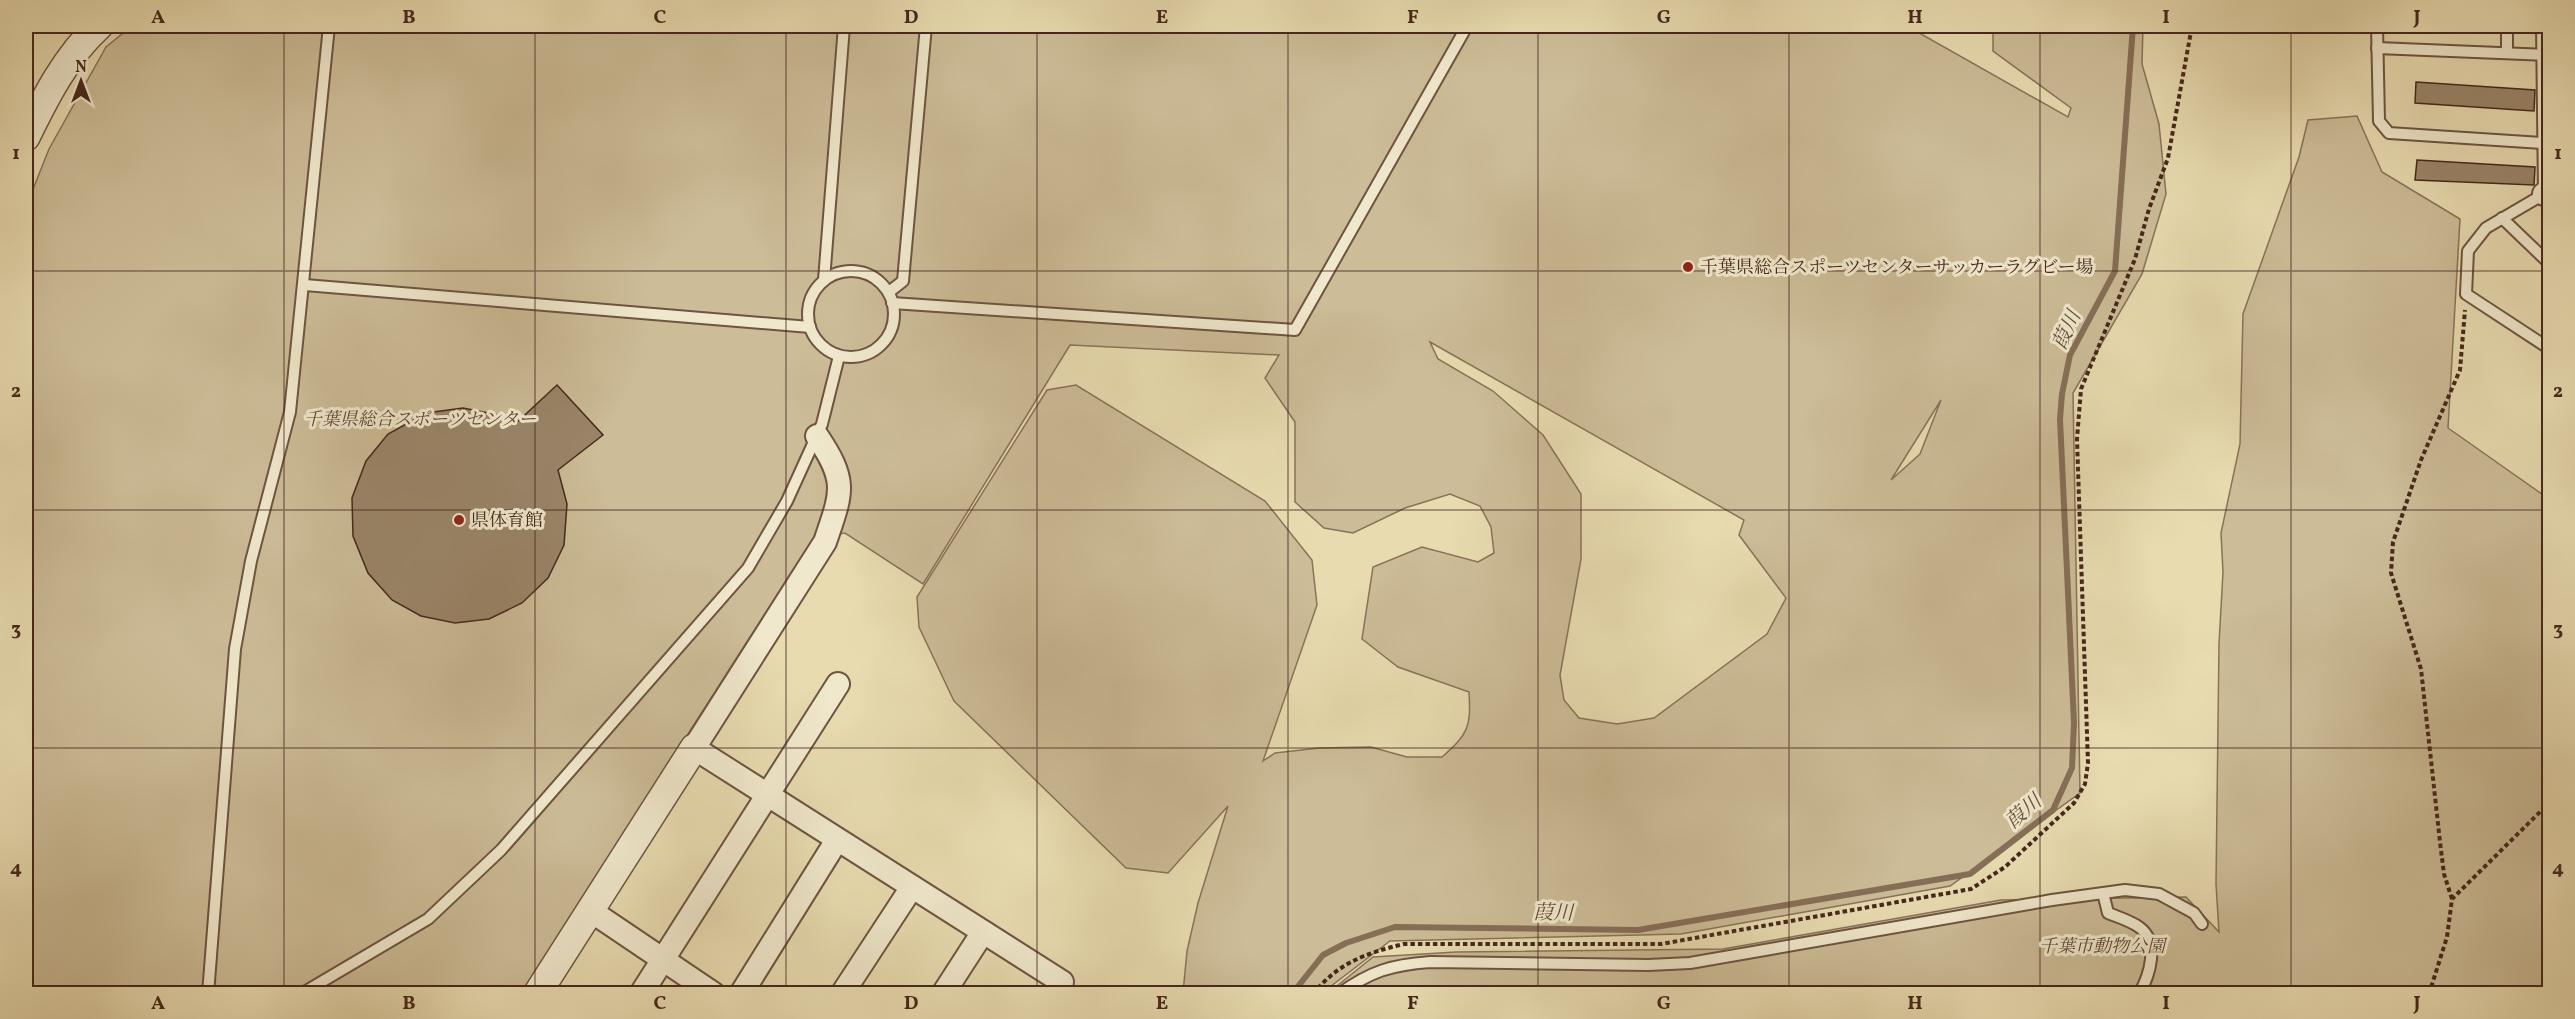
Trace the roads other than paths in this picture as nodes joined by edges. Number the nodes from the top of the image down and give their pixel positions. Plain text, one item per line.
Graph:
1 (329, 26) edge
2 (844, 26) edge
3 (926, 26) edge
4 (1467, 26) edge
5 (2377, 26) edge
6 (2507, 26) edge
7 (2542, 26) edge
8 (91, 29) edge
9 (2377, 48) junction
10 (2506, 53) junction
11 (2546, 55) edge
12 (26, 137) edge
13 (2543, 143) junction
14 (2547, 192) edge
15 (2502, 218) junction
16 (2550, 264) edge
17 (824, 280) junction
18 (305, 285) junction
19 (889, 292) junction
20 (892, 303) junction
21 (810, 327) junction
22 (2550, 349) edge
23 (839, 356) junction
24 (817, 436) junction
25 (838, 684) dead end
26 (694, 748) junction
27 (769, 795) junction
28 (837, 840) junction
29 (912, 887) junction
30 (2103, 893) junction
31 (591, 911) junction
32 (2202, 924) dead end
33 (983, 932) junction
34 (662, 961) junction
35 (208, 993) edge
36 (301, 993) edge
37 (537, 993) edge
38 (641, 993) edge
39 (714, 993) edge
40 (741, 993) edge
41 (842, 993) edge
42 (943, 993) edge
43 (1054, 993) edge
44 (1339, 993) edge
45 (2139, 993) edge

1 - 18 lane
2 - 17 lane
3 - 19 lane
4 - 20 lane
5 - 9 lane
6 - 10 lane
7 - 11 lane
8 - 12 street
9 - 10 lane
9 - 13 lane
10 - 11 lane
11 - 13 lane
13 - 14 lane
14 - 15 lane
15 - 16 lane
15 - 22 lane
17 - 19 lane
17 - 21 lane
18 - 21 lane
18 - 35 lane
19 - 20 lane
20 - 23 lane
21 - 23 lane
23 - 24 lane
24 - 26 street
24 - 36 lane
25 - 27 street
26 - 27 street
26 - 31 street
27 - 28 street
27 - 34 street
28 - 29 street
28 - 40 street
29 - 33 street
29 - 41 street
30 - 32 lane
30 - 44 lane
30 - 45 lane
31 - 34 street
31 - 37 street
33 - 42 street
33 - 43 street
34 - 38 street
34 - 39 street

